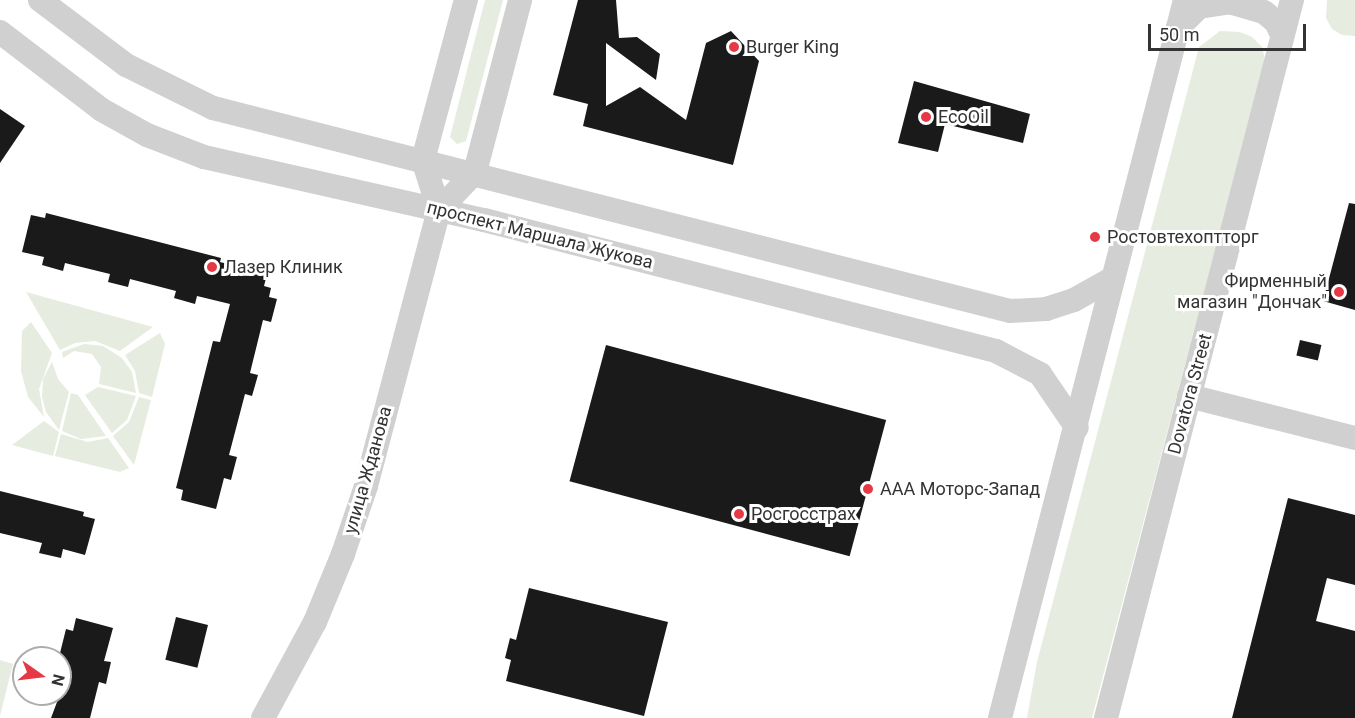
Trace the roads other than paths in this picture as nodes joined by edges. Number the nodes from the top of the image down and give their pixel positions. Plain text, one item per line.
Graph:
1 (40, 0) edge
2 (466, 0) edge
3 (520, 0) edge
4 (1185, 0) edge
5 (1292, 0) edge
6 (1177, 29) junction
7 (0, 32) edge
8 (1282, 35) junction
9 (423, 160) junction
10 (475, 172) junction
11 (439, 210) junction
12 (1113, 278) junction
13 (1189, 396) junction
14 (1077, 428) junction
15 (1355, 438) edge
16 (263, 718) edge
17 (1000, 718) edge
18 (1106, 718) edge

1 - 9 street
2 - 9 street
3 - 10 street, улица Жданова
4 - 6 street
5 - 8 street, Dovatora Street
6 - 8 street
6 - 12 street
7 - 11 street, проспект Маршала Жукова
8 - 13 street, Dovatora Street
9 - 10 street
9 - 11 street
10 - 11 street, улица Жданова
10 - 12 street
11 - 14 street, проспект Маршала Жукова
11 - 16 street, улица Жданова
12 - 14 street
13 - 15 street
13 - 18 street, Dovatora Street
14 - 17 street

